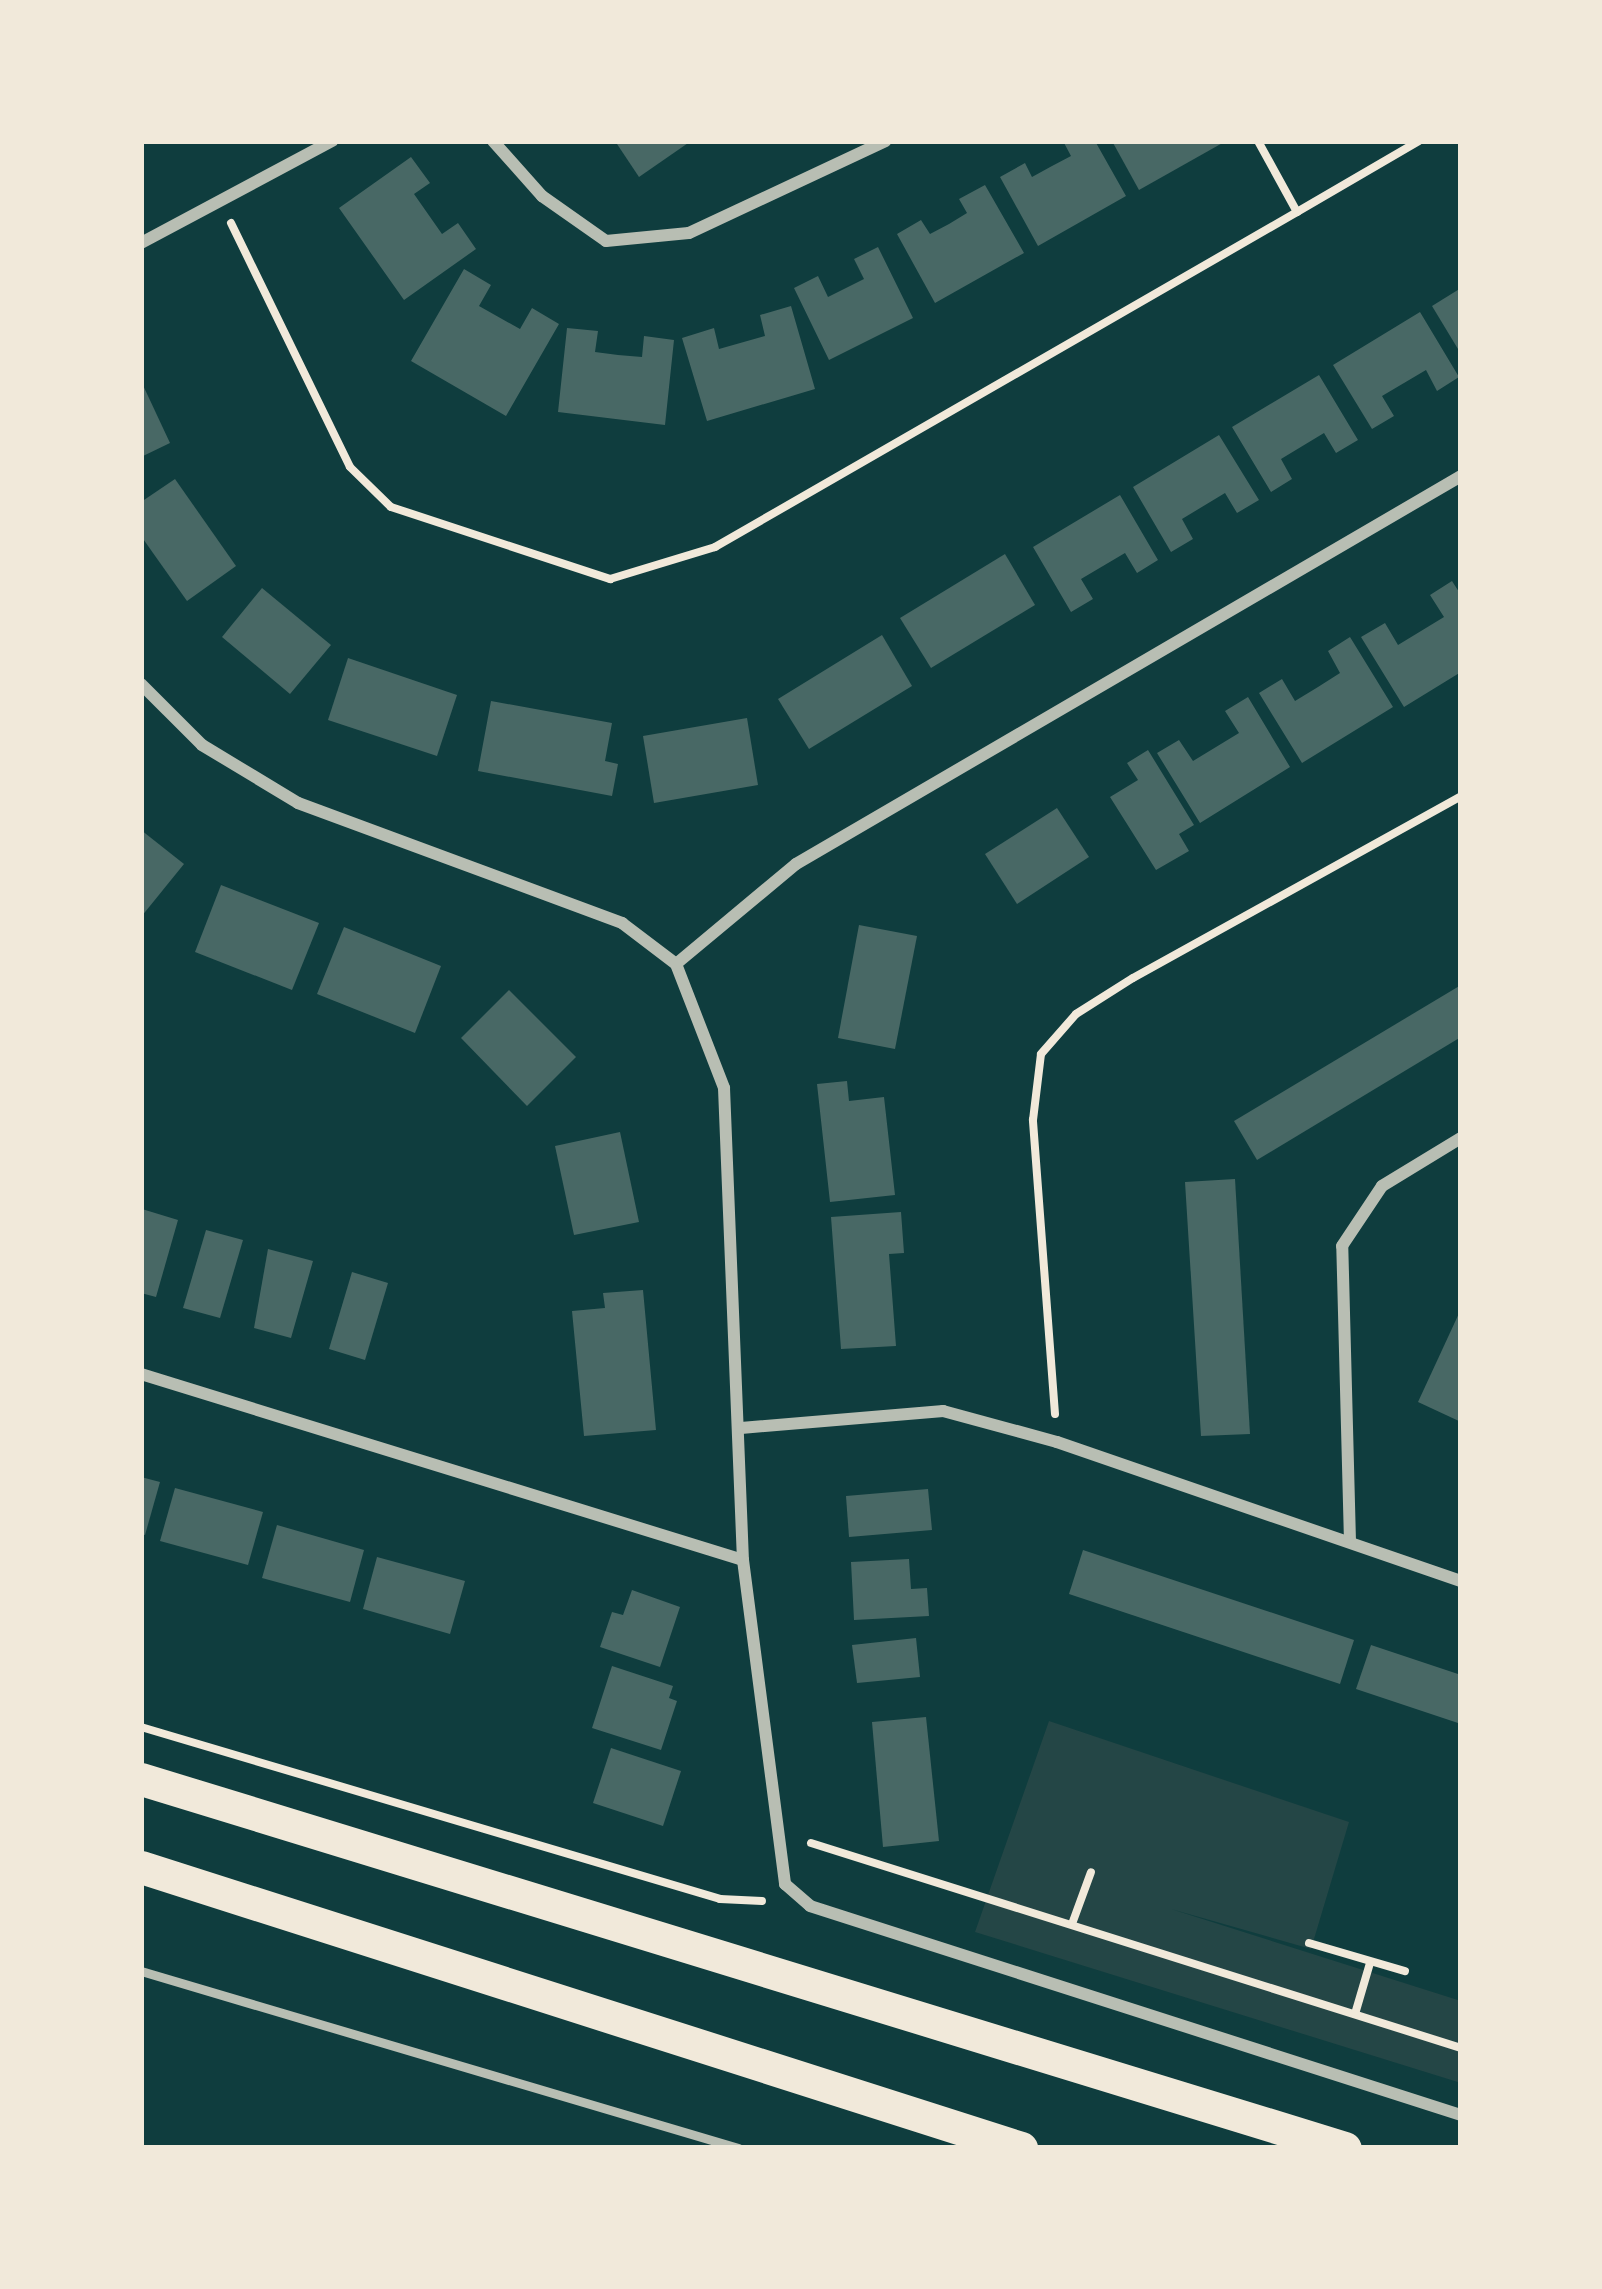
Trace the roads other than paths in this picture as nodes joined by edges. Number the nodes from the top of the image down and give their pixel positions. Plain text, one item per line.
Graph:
1 (332, 141) edge
2 (494, 141) edge
3 (885, 141) edge
4 (141, 243) edge
5 (1461, 476) edge
6 (141, 684) edge
7 (676, 964) junction
8 (1461, 1138) edge
9 (141, 1375) edge
10 (742, 1428) junction
11 (1350, 1542) junction
12 (743, 1560) junction
13 (1461, 1581) edge
14 (141, 1779) edge
15 (141, 1867) edge
16 (141, 1971) edge
17 (1461, 2115) edge
18 (738, 2148) edge
19 (1021, 2148) edge
20 (1345, 2148) edge

1 - 4 street
2 - 3 street
5 - 7 street
6 - 7 street
7 - 10 street
8 - 11 street
9 - 12 street
10 - 11 street
10 - 12 street
11 - 13 street
12 - 17 street
14 - 20 highway
15 - 19 highway
16 - 18 lane

